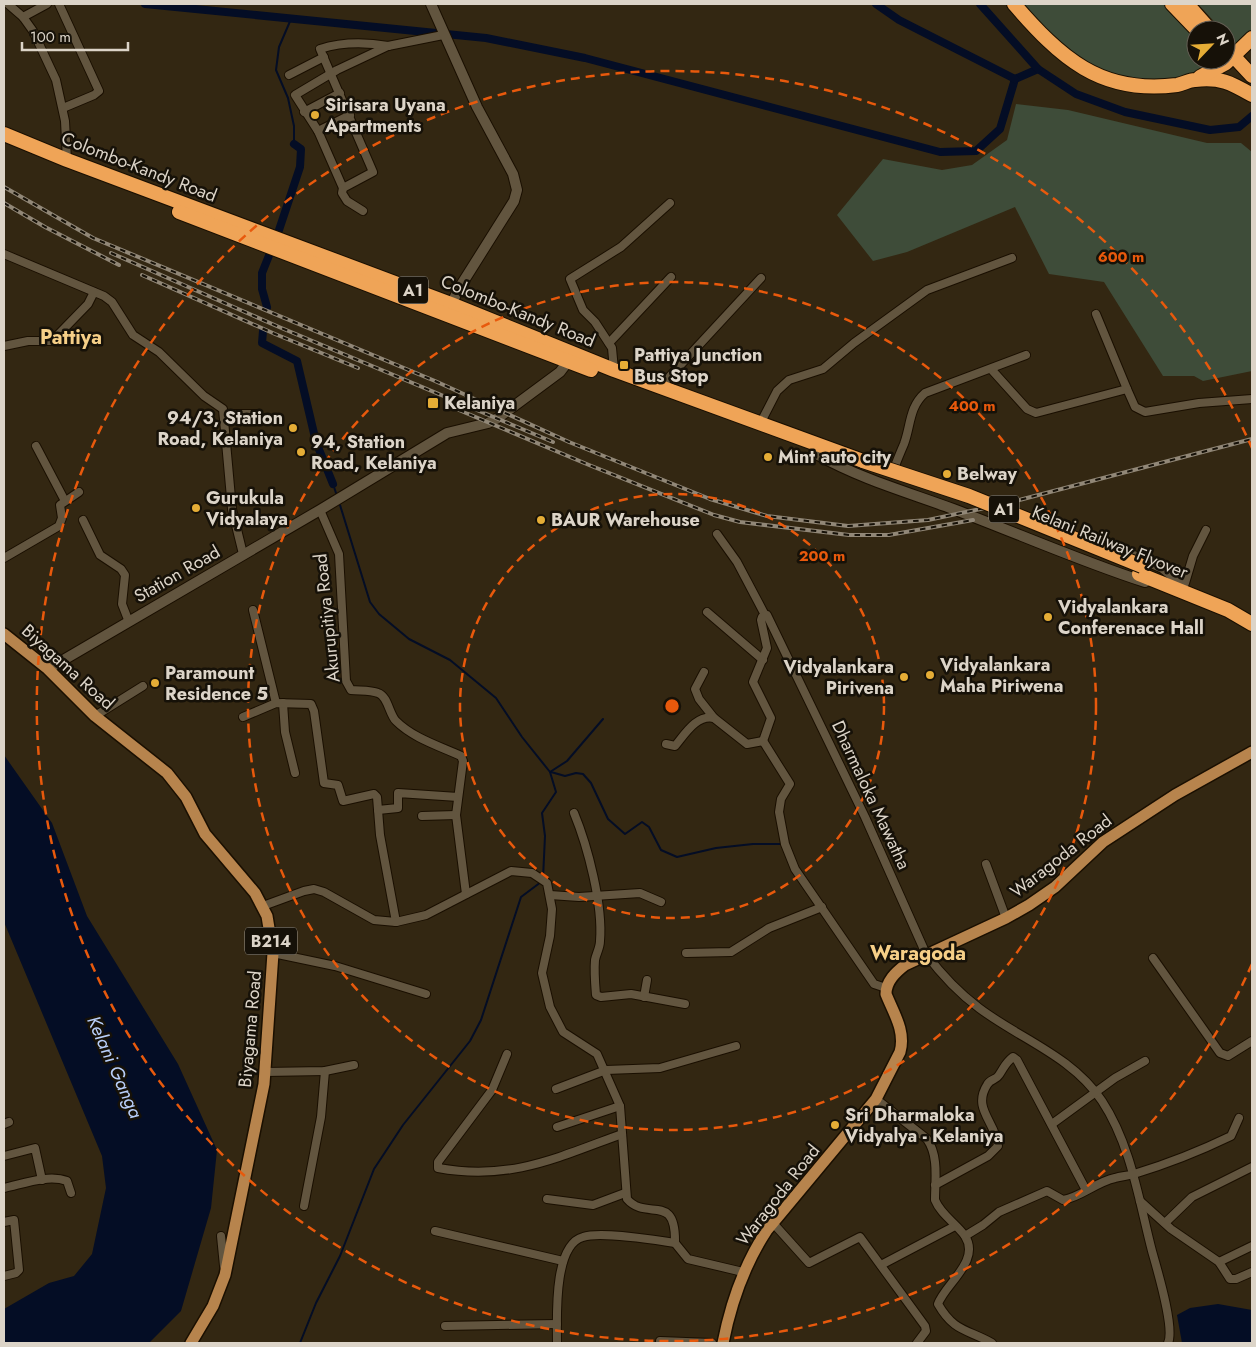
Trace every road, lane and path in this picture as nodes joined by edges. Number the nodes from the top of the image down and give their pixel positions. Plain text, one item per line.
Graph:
1 (8, 4) edge
2 (47, 4) edge
3 (60, 4) edge
4 (431, 4) edge
5 (1014, 4) edge
6 (1172, 4) edge
7 (1187, 4) edge
8 (23, 17) junction
9 (1187, 20) edge
10 (1201, 20) edge
11 (444, 34) junction
12 (1252, 38) edge
13 (388, 46) junction
14 (1236, 50) edge
15 (324, 57) junction
16 (1236, 64) edge
17 (1212, 70) edge
18 (1236, 70) edge
19 (289, 75) dead end
20 (331, 75) junction
21 (1252, 76) edge
22 (1193, 80) junction
23 (340, 94) junction
24 (1252, 94) edge
25 (63, 108) junction
26 (304, 112) junction
27 (350, 115) junction
28 (318, 131) junction
29 (4, 134) edge
30 (4, 144) edge
31 (67, 160) junction
32 (344, 188) junction
33 (670, 203) dead end
34 (363, 211) dead end
35 (4, 254) edge
36 (1012, 258) dead end
37 (671, 277) dead end
38 (761, 278) dead end
39 (94, 292) junction
40 (449, 310) junction
41 (1096, 314) dead end
42 (609, 343) junction
43 (4, 346) edge
44 (1026, 355) dead end
45 (571, 357) junction
46 (991, 369) junction
47 (614, 370) junction
48 (661, 386) junction
49 (1127, 389) junction
50 (1252, 399) edge
51 (225, 414) junction
52 (258, 414) dead end
53 (760, 424) junction
54 (36, 446) dead end
55 (820, 451) junction
56 (895, 466) junction
57 (931, 477) junction
58 (79, 492) dead end
59 (924, 498) junction
60 (65, 501) junction
61 (320, 510) junction
62 (1033, 515) junction
63 (83, 520) dead end
64 (1206, 530) dead end
65 (717, 534) dead end
66 (1025, 538) junction
67 (243, 554) junction
68 (4, 558) edge
69 (1184, 586) junction
70 (253, 610) dead end
71 (707, 612) dead end
72 (1252, 614) edge
73 (764, 615) junction
74 (129, 622) junction
75 (1252, 624) edge
76 (4, 634) edge
77 (763, 660) junction
78 (48, 669) junction
79 (704, 672) dead end
80 (143, 686) dead end
81 (279, 703) junction
82 (95, 716) junction
83 (243, 717) dead end
84 (714, 718) junction
85 (763, 741) junction
86 (666, 744) dead end
87 (1252, 752) edge
88 (295, 773) dead end
89 (458, 797) junction
90 (378, 810) junction
91 (574, 813) dead end
92 (456, 815) junction
93 (422, 816) dead end
94 (986, 864) dead end
95 (466, 894) junction
96 (550, 895) junction
97 (598, 895) junction
98 (661, 902) dead end
99 (263, 906) junction
100 (822, 907) junction
101 (1006, 918) junction
102 (396, 922) junction
103 (273, 953) junction
104 (686, 953) dead end
105 (926, 954) junction
106 (1153, 958) dead end
107 (648, 980) dead end
108 (886, 988) junction
109 (426, 994) dead end
110 (644, 997) junction
111 (685, 1004) dead end
112 (1252, 1041) edge
113 (736, 1046) dead end
114 (507, 1054) dead end
115 (1145, 1061) dead end
116 (354, 1065) dead end
117 (325, 1070) junction
118 (606, 1070) junction
119 (265, 1072) junction
120 (556, 1089) dead end
121 (1096, 1094) junction
122 (876, 1099) junction
123 (620, 1106) junction
124 (1239, 1118) dead end
125 (1052, 1124) junction
126 (557, 1127) dead end
127 (622, 1134) junction
128 (4, 1156) edge
129 (1252, 1167) edge
130 (1132, 1175) junction
131 (42, 1180) junction
132 (935, 1185) junction
133 (4, 1188) edge
134 (1086, 1190) junction
135 (71, 1193) dead end
136 (625, 1193) junction
137 (547, 1200) dead end
138 (1140, 1201) junction
139 (304, 1206) dead end
140 (4, 1222) edge
141 (773, 1223) junction
142 (1165, 1223) junction
143 (955, 1226) junction
144 (435, 1231) dead end
145 (221, 1236) dead end
146 (965, 1236) junction
147 (674, 1243) junction
148 (1252, 1246) edge
149 (563, 1261) junction
150 (1219, 1262) junction
151 (881, 1265) junction
152 (743, 1272) junction
153 (1252, 1272) edge
154 (225, 1275) junction
155 (4, 1276) edge
156 (557, 1324) junction
157 (445, 1326) dead end
158 (660, 1340) dead end
159 (191, 1343) edge
160 (557, 1343) edge
161 (712, 1343) edge
162 (723, 1343) edge
163 (917, 1343) edge
164 (992, 1343) edge
165 (1168, 1343) edge

1 - 8 street
2 - 8 street
3 - 25 street
4 - 11 street
5 - 22 highway
6 - 9 highway
7 - 10 highway
8 - 25 street
11 - 13 street
11 - 40 street
12 - 14 highway
13 - 15 street
13 - 20 street
15 - 19 street
15 - 20 street
16 - 21 highway
17 - 22 highway
18 - 24 highway
20 - 23 street
20 - 26 street
22 - 24 highway
23 - 26 street
23 - 27 street
25 - 31 street
26 - 28 street
27 - 28 street
27 - 32 street
28 - 32 street
29 - 31 highway, Colombo-Kandy Road / A1
30 - 40 highway, Colombo-Kandy Road / A1
31 - 40 highway, Colombo-Kandy Road / A1
32 - 34 street
33 - 42 street
35 - 39 street
36 - 53 street
37 - 42 street
38 - 48 street
39 - 43 street
39 - 51 street
40 - 45 highway, Colombo-Kandy Road / A1
41 - 49 street
42 - 47 street
44 - 46 street
45 - 47 highway, Colombo-Kandy Road / A1
45 - 55 highway, Colombo-Kandy Road / A1
45 - 61 street, Station Road
46 - 49 street
46 - 56 street
47 - 48 highway, Colombo-Kandy Road / A1
48 - 53 highway, Colombo-Kandy Road / A1
49 - 50 street
51 - 52 street
51 - 67 street
53 - 55 highway, Colombo-Kandy Road / A1
54 - 60 street
55 - 56 street
55 - 59 street
55 - 69 highway, Kelani Railway Flyover / A1, bridge
56 - 57 street
57 - 59 street
57 - 62 street
58 - 60 street
59 - 66 street
60 - 68 street
61 - 67 street, Station Road
61 - 89 street, Akurupitiya Road
62 - 66 street
62 - 69 street
63 - 74 street
64 - 69 street
65 - 73 street
66 - 69 street
67 - 74 street, Station Road
69 - 72 highway, A1
69 - 75 highway, A1
70 - 81 street
71 - 77 street
73 - 77 street
73 - 105 street, Dharmaloka Mawatha
74 - 78 street, Station Road
76 - 78 main road, Biyagama Road / B214
77 - 85 street
78 - 82 main road, Biyagama Road / B214
79 - 84 street
80 - 82 street
81 - 83 street
81 - 88 street
81 - 90 street
82 - 99 main road, Biyagama Road / B214
84 - 85 street
84 - 86 street
85 - 100 street
87 - 101 main road, Waragoda Road
89 - 90 street
89 - 92 street, Akurupitiya Road
90 - 102 street
91 - 97 street
92 - 93 street
92 - 95 street, Akurupitiya Road
94 - 101 street
95 - 96 street
95 - 102 street
96 - 97 street
96 - 118 street
97 - 98 street
97 - 110 street
99 - 102 street
99 - 103 main road, Biyagama Road / B214
100 - 104 street
100 - 108 street
101 - 105 main road, Waragoda Road
103 - 109 street
103 - 119 main road, Biyagama Road / B214
105 - 108 main road, Waragoda Road
105 - 121 street
106 - 112 street
107 - 110 street
108 - 122 main road, Waragoda Road
110 - 111 street
113 - 118 street
114 - 127 street
115 - 121 street
116 - 117 street
117 - 119 street
117 - 139 street
118 - 120 street
118 - 123 street
119 - 154 main road, Biyagama Road / B214
121 - 125 street
121 - 130 street
122 - 132 street
122 - 141 main road, Waragoda Road
123 - 126 street
123 - 127 street
124 - 130 street
125 - 132 street
125 - 134 street
127 - 136 street
128 - 131 street
129 - 142 street
130 - 134 street
130 - 138 street
131 - 133 street
131 - 135 street
132 - 143 street
134 - 146 street
136 - 137 street
136 - 147 street
138 - 142 street
138 - 165 street
140 - 155 street
141 - 151 street
141 - 152 main road, Waragoda Road
142 - 150 street
143 - 146 street
143 - 151 street
144 - 149 street
145 - 154 street
146 - 164 street
147 - 149 street
147 - 152 street
148 - 150 street
149 - 156 street
150 - 153 street
151 - 163 street
152 - 162 main road, Waragoda Road
154 - 159 main road, Biyagama Road / B214
156 - 157 street
156 - 160 street
158 - 161 street

